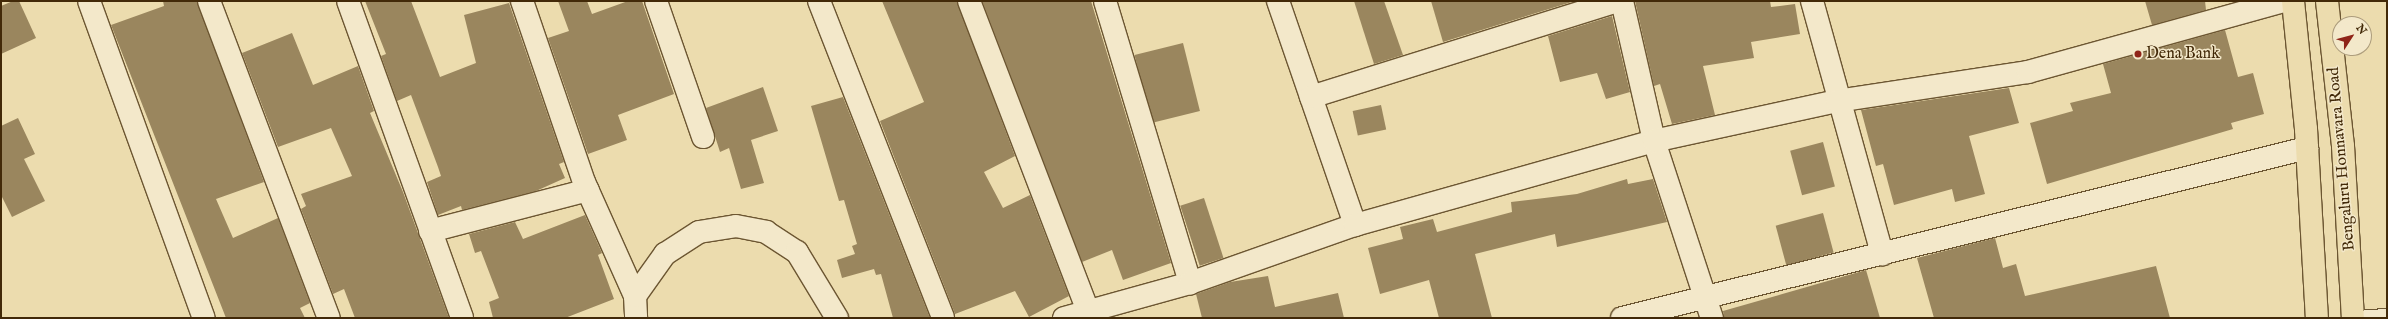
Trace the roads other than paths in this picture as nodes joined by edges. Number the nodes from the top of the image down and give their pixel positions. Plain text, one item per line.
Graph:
1 (89, 1) edge
2 (208, 1) edge
3 (348, 1) edge
4 (522, 1) edge
5 (656, 1) edge
6 (819, 1) edge
7 (969, 1) edge
8 (1105, 1) edge
9 (1278, 1) edge
10 (1617, 1) edge
11 (1622, 1) edge
12 (1812, 1) edge
13 (2284, 1) edge
14 (2292, 1) edge
15 (2327, 1) edge
16 (1311, 97) junction
17 (1837, 101) junction
18 (703, 137) dead end
19 (1654, 141) junction
20 (2307, 148) junction
21 (588, 190) junction
22 (1355, 225) junction
23 (430, 231) junction
24 (1882, 254) junction
25 (1190, 283) junction
26 (635, 296) junction
27 (1709, 308) edge
28 (1088, 311) junction
29 (2387, 316) edge
30 (204, 318) edge
31 (329, 318) edge
32 (462, 318) edge
33 (636, 318) edge
34 (837, 318) edge
35 (943, 318) edge
36 (1064, 318) edge
37 (1622, 318) edge
38 (2317, 318) edge
39 (2353, 318) edge
40 (2357, 318) edge

1 - 30 street
2 - 31 street
3 - 23 street
4 - 21 street
5 - 18 street
6 - 35 street
7 - 28 street
8 - 25 street
9 - 16 street
10 - 16 street
11 - 19 street
12 - 17 street
13 - 17 street
14 - 20 main road, Bengaluru Honnavara Road
15 - 39 main road, Bengaluru Honnavara Road
16 - 22 street
17 - 19 street
17 - 24 street
19 - 22 street
19 - 27 street
20 - 24 street
20 - 38 main road, Bengaluru Honnavara Road
21 - 23 street
21 - 26 street
22 - 25 street
23 - 32 street
24 - 27 street
25 - 28 street
26 - 33 street
26 - 34 street
27 - 37 street
28 - 36 street
29 - 40 lane

